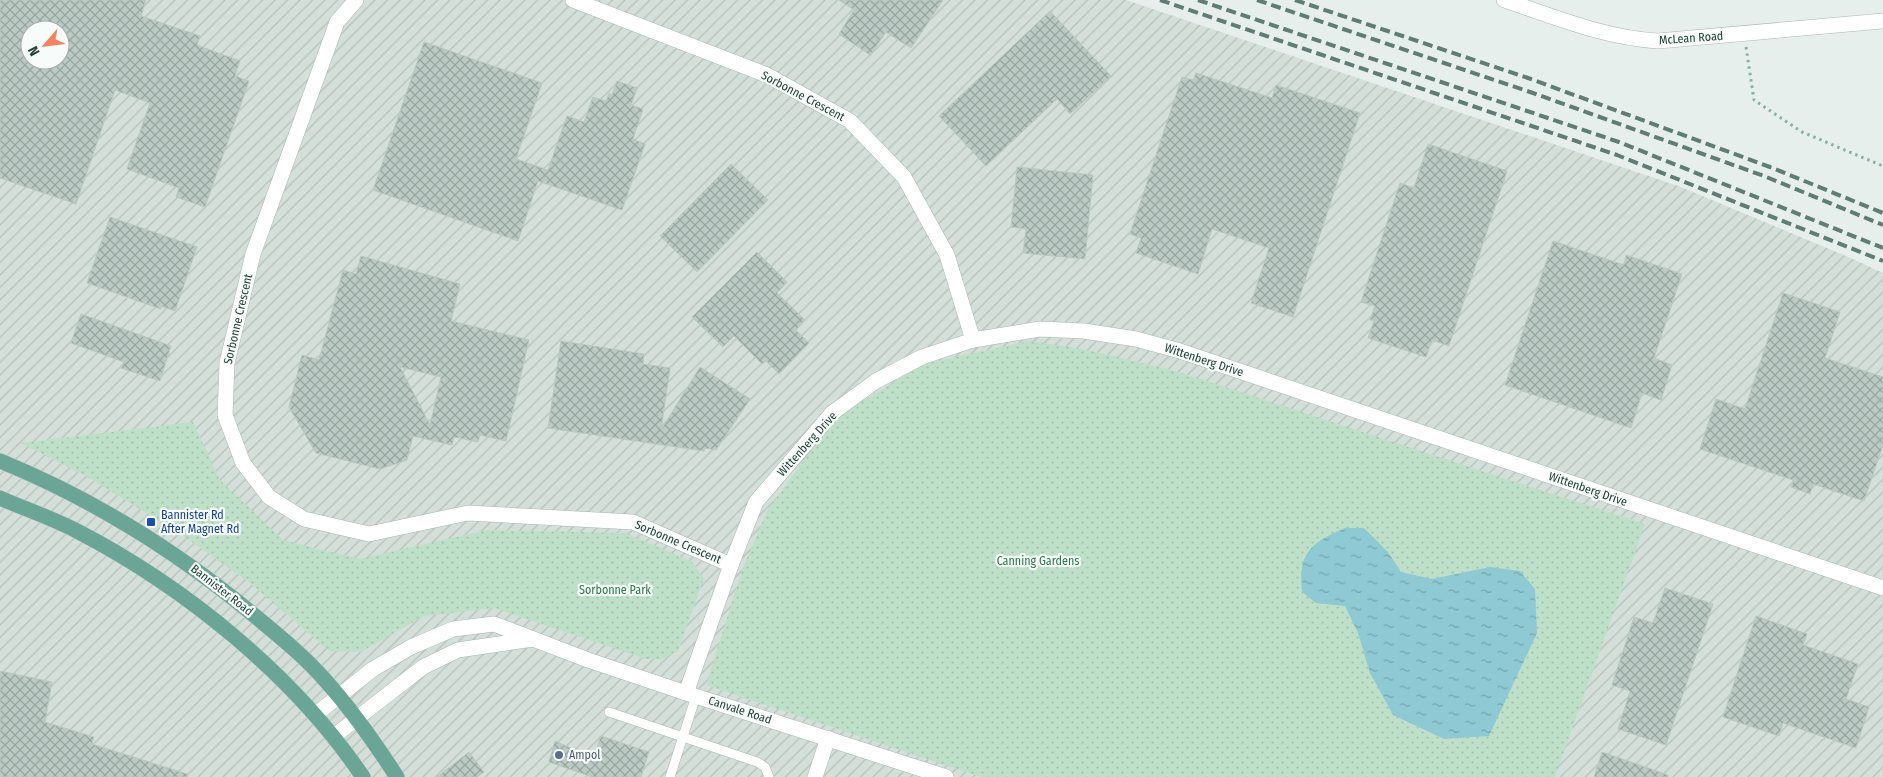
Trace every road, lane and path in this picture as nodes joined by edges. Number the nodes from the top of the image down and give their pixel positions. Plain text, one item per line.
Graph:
1 (356, 0) edge
2 (573, 0) edge
3 (1504, 0) edge
4 (1883, 20) edge
5 (1743, 34) junction
6 (1883, 166) edge
7 (973, 340) junction
8 (0, 461) edge
9 (0, 498) edge
10 (731, 565) junction
11 (1883, 588) edge
12 (535, 639) junction
13 (691, 694) junction
14 (338, 695) junction
15 (609, 712) dead end
16 (315, 715) junction
17 (357, 719) junction
18 (683, 736) junction
19 (333, 737) junction
20 (828, 738) junction
21 (363, 777) edge
22 (397, 777) edge
23 (670, 777) edge
24 (769, 777) edge
25 (815, 777) edge
26 (946, 777) edge

1 - 10 street, Sorbonne Crescent
2 - 7 street, Sorbonne Crescent
3 - 5 street, McLean Road
4 - 5 street, McLean Road
5 - 6 path
7 - 10 street, Wittenberg Drive
7 - 11 street, Wittenberg Drive
8 - 14 main road, Bannister Road
9 - 16 main road
10 - 13 street, Wittenberg Drive
12 - 13 street, Canvale Road
12 - 14 street, Canvale Road
12 - 17 street, Canvale Road
13 - 18 lane
13 - 20 street, Canvale Road
14 - 16 street, Canvale Road
14 - 17 main road, Bannister Road
15 - 18 lane
16 - 19 main road
17 - 19 street, Canvale Road
17 - 22 main road, Bannister Road
18 - 23 lane
18 - 24 lane
19 - 21 main road
20 - 25 street
20 - 26 street, Canvale Road

